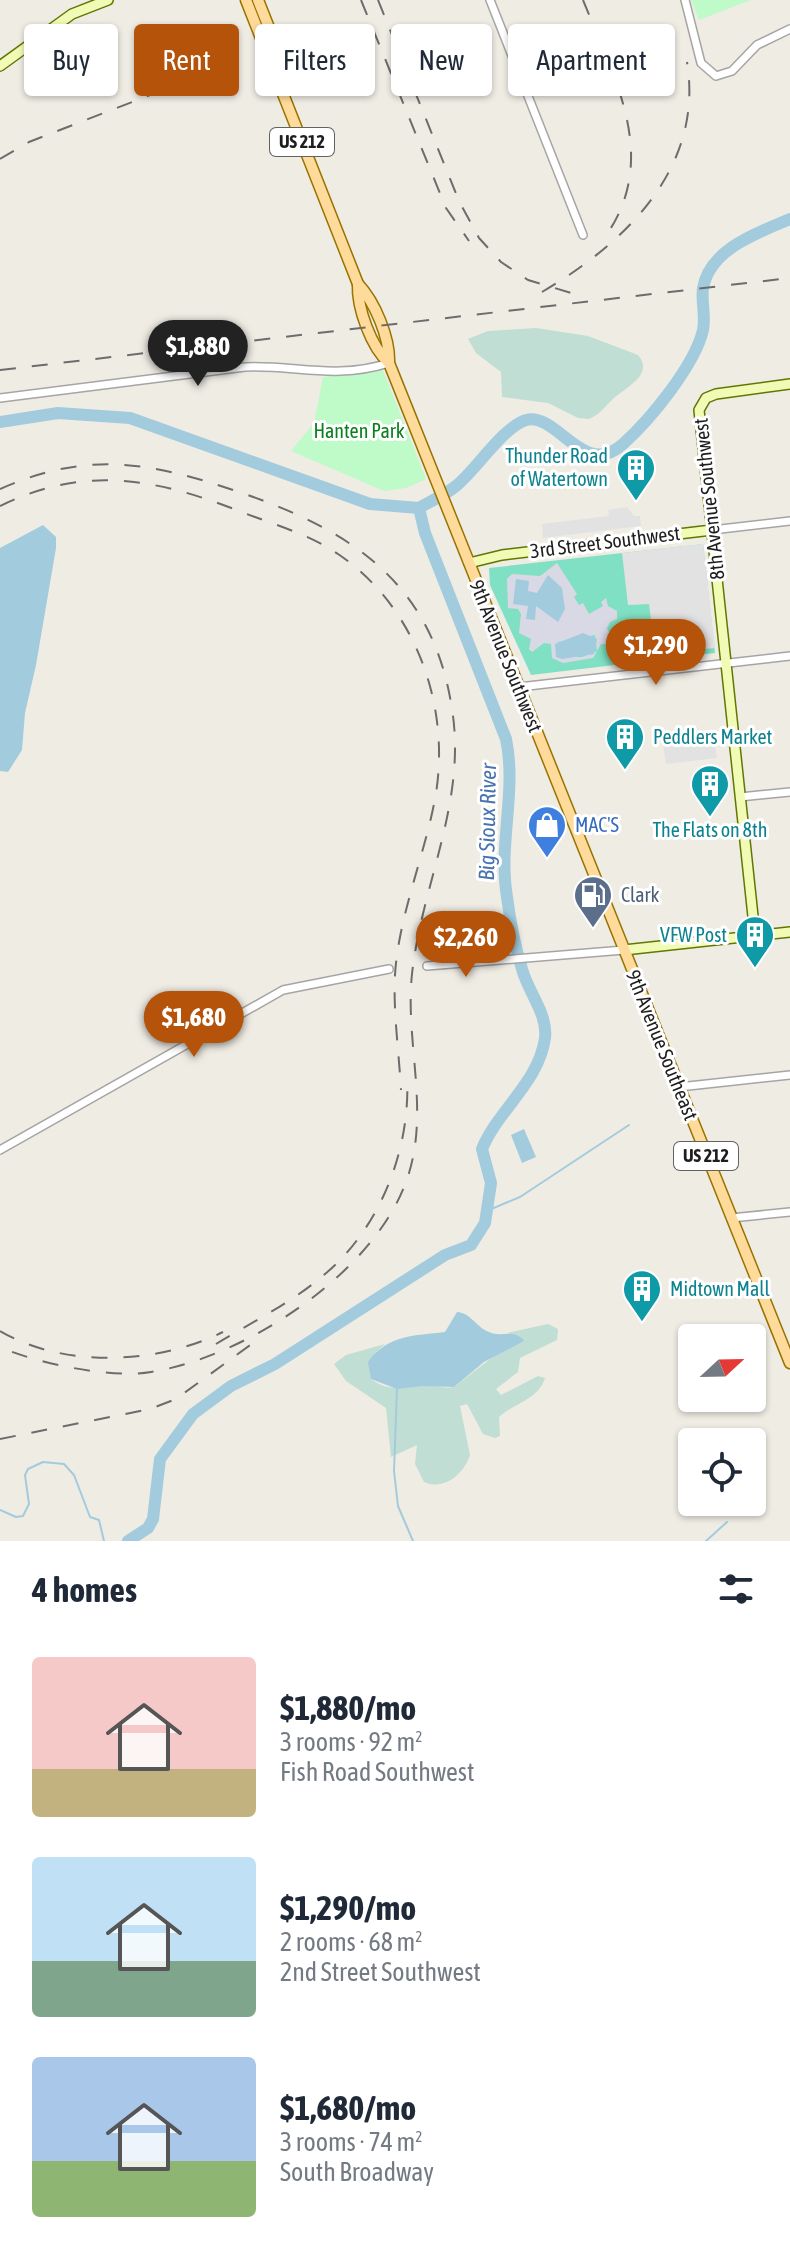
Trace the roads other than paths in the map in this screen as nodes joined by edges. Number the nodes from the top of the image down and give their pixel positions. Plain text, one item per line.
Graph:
1 (108, 0) edge
2 (246, 0) edge
3 (258, 0) edge
4 (490, 0) edge
5 (685, 0) edge
6 (255, 24) edge
7 (267, 24) edge
8 (790, 29) edge
9 (0, 66) edge
10 (284, 96) edge
11 (583, 235) dead end
12 (389, 363) junction
13 (790, 384) edge
14 (0, 398) edge
15 (790, 521) edge
16 (712, 530) junction
17 (469, 563) junction
18 (790, 656) edge
19 (726, 663) junction
20 (519, 687) junction
21 (790, 792) edge
22 (740, 797) junction
23 (790, 932) edge
24 (755, 935) junction
25 (624, 950) junction
26 (427, 966) dead end
27 (389, 969) dead end
28 (790, 1075) edge
29 (679, 1087) junction
30 (0, 1150) edge
31 (790, 1212) edge
32 (731, 1218) junction
33 (787, 1346) edge
34 (790, 1363) edge

1 - 9 street
2 - 6 main road, 9th Avenue Southwest / US 212
3 - 7 main road
4 - 11 street
5 - 8 street
10 - 12 main road, 9th Avenue Southwest / US 212
12 - 14 street
12 - 17 main road, 9th Avenue Southwest / US 212
13 - 16 street, 8th Avenue Southwest
15 - 16 street, 3rd Street Southwest
16 - 17 street, 3rd Street Southwest
16 - 19 street, 8th Avenue Southwest
17 - 20 main road, 9th Avenue Southwest / US 212
18 - 19 street
19 - 20 street
19 - 22 street, 8th Avenue Southwest
20 - 25 main road, 9th Avenue Southwest / US 212
21 - 22 street
22 - 24 street, 8th Avenue Southwest
23 - 24 street
24 - 25 street
25 - 26 street
25 - 29 main road, 9th Avenue Southeast / US 212
27 - 30 street
28 - 29 street
29 - 32 main road, 9th Avenue Southeast / US 212
31 - 32 street
32 - 33 main road, 9th Avenue Southeast / US 212
33 - 34 main road, 9th Avenue Southeast / US 212

